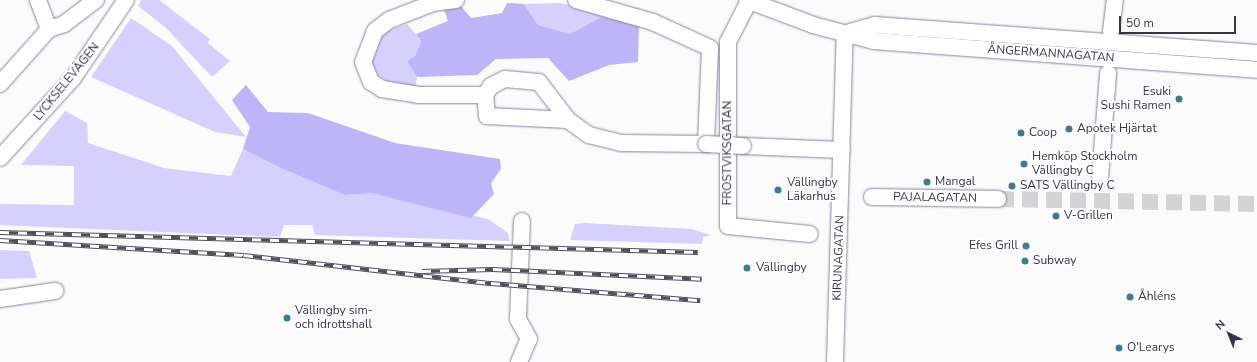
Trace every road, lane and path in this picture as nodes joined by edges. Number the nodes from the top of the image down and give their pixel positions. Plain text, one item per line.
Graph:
1 (38, 0) edge
2 (96, 0) edge
3 (126, 0) edge
4 (456, 0) edge
5 (576, 0) edge
6 (748, 0) edge
7 (1114, 0) edge
8 (48, 28) junction
9 (1111, 31) dead end
10 (845, 33) junction
11 (1257, 53) edge
12 (1257, 70) edge
13 (1108, 73) dead end
14 (0, 84) edge
15 (485, 96) junction
16 (568, 120) junction
17 (706, 144) junction
18 (842, 150) junction
19 (0, 158) edge
20 (1100, 178) dead end
21 (872, 197) dead end
22 (998, 199) tunnel mouth
23 (522, 221) dead end
24 (810, 234) dead end
25 (54, 291) dead end
26 (0, 299) edge
27 (519, 362) edge
28 (835, 362) edge

1 - 8 street
2 - 8 street
3 - 19 street, LYCKSELEVÄGEN
4 - 15 street
5 - 17 street
6 - 10 street, ÅNGERMANNAGATAN
6 - 24 street, FROSTVIKSGATAN
7 - 9 street
8 - 14 street
10 - 11 street, ÅNGERMANNAGATAN
10 - 12 street, ÅNGERMANNAGATAN
10 - 18 street, KIRUNAGATAN
13 - 20 street
15 - 16 street
15 - 16 street
16 - 17 street
17 - 18 street, bridge
18 - 28 street, KIRUNAGATAN
21 - 22 street, PAJALAGATAN
23 - 27 street
25 - 26 street

